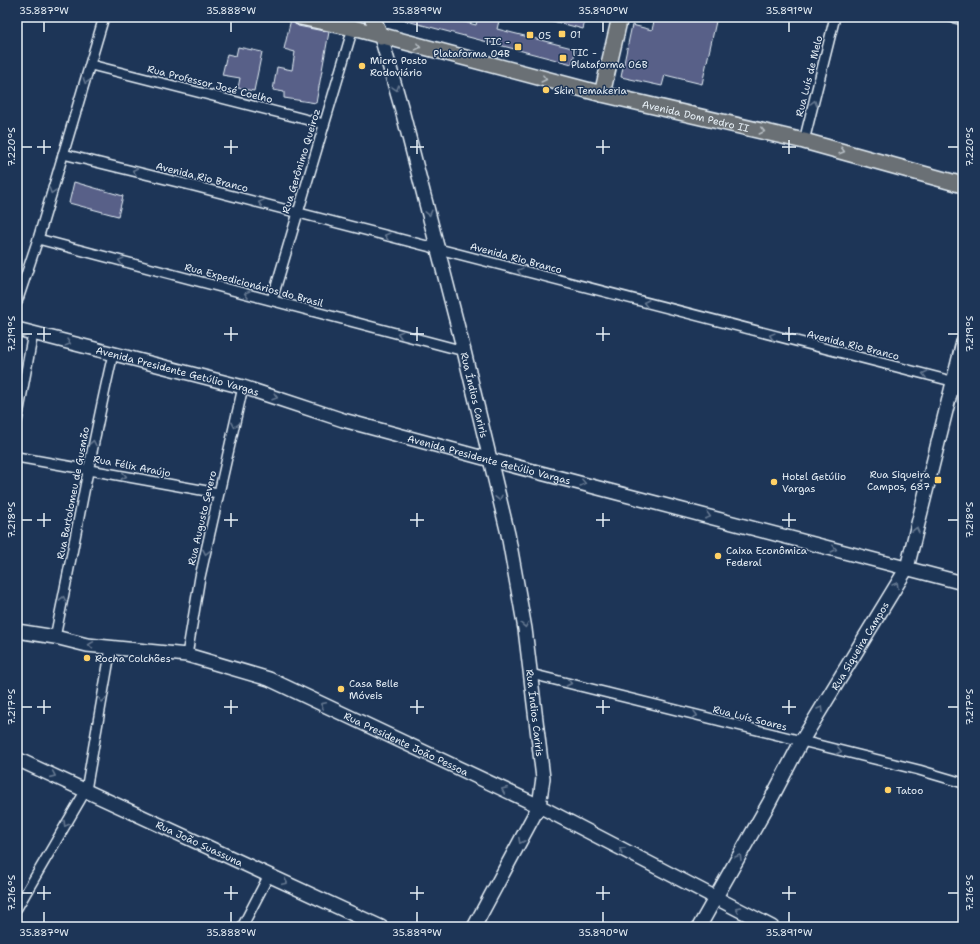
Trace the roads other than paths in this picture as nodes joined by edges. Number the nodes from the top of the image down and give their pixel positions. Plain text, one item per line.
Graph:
1 (104, 17) edge
2 (300, 17) edge
3 (372, 17) edge
4 (620, 17) edge
5 (835, 17) edge
6 (951, 17) edge
7 (963, 20) edge
8 (353, 28) junction
9 (381, 37) junction
10 (91, 65) junction
11 (602, 94) junction
12 (324, 124) junction
13 (804, 140) junction
14 (63, 154) junction
15 (963, 185) edge
16 (297, 212) junction
17 (38, 239) junction
18 (438, 250) junction
19 (272, 300) junction
20 (17, 302) edge
21 (17, 329) edge
22 (33, 333) junction
23 (963, 342) edge
24 (464, 351) junction
25 (113, 354) junction
26 (958, 382) edge
27 (243, 387) junction
28 (17, 421) edge
29 (17, 457) edge
30 (491, 460) junction
31 (89, 469) junction
32 (218, 493) junction
33 (907, 568) junction
34 (963, 583) edge
35 (17, 631) edge
36 (55, 637) junction
37 (111, 648) junction
38 (187, 655) junction
39 (531, 674) junction
40 (801, 742) junction
41 (17, 759) edge
42 (963, 782) edge
43 (86, 790) junction
44 (539, 806) junction
45 (269, 875) junction
46 (715, 898) junction
47 (17, 908) edge
48 (242, 927) edge
49 (382, 927) edge
50 (474, 927) edge
51 (699, 927) edge
52 (772, 927) edge

1 - 10 street
2 - 8 main road, Avenida Dom Pedro II
3 - 9 main road
4 - 11 main road
13 -> 5 street, Rua Luís de Melo
6 - 7 street
8 - 9 main road, Avenida Dom Pedro II
8 - 12 street, Rua Gerônimo Queiroz
9 -> 11 main road, Avenida Dom Pedro II
9 -> 18 main road, Rua Índios Cariris
10 - 12 street, Rua Professor José Coelho
10 -> 14 street
11 -> 13 main road, Avenida Dom Pedro II
12 - 16 street, Rua Gerônimo Queiroz
13 -> 15 main road, Avenida Dom Pedro II
16 -> 14 street, Avenida Rio Branco
14 -> 17 street
18 -> 16 street, Avenida Rio Branco
16 - 19 street, Rua Gerônimo Queiroz
19 -> 17 street, Rua Expedicionários do Brasil
17 - 20 street
18 - 24 main road, Rua Índios Cariris
26 -> 18 street, Avenida Rio Branco
24 -> 19 street, Rua Expedicionários do Brasil
21 - 22 main road, Avenida Presidente Getúlio Vargas
22 -> 25 main road, Avenida Presidente Getúlio Vargas
22 - 28 street
23 - 26 main road, Rua Siqueira Campos
24 - 30 main road, Rua Índios Cariris
25 - 27 main road, Avenida Presidente Getúlio Vargas
31 -> 25 street, Rua Bartolomeu de Gusmão
33 -> 26 main road, Rua Siqueira Campos
27 -> 30 main road, Avenida Presidente Getúlio Vargas
27 -> 32 street, Rua Augusto Severo
29 - 31 street, Rua Félix Araújo
30 -> 33 main road, Avenida Presidente Getúlio Vargas
30 -> 39 main road, Rua Índios Cariris
31 -> 32 street, Rua Félix Araújo
36 -> 31 street, Rua Bartolomeu de Gusmão
32 -> 38 street, Rua Augusto Severo
33 - 34 main road, Avenida Presidente Getúlio Vargas
40 -> 33 main road, Rua Siqueira Campos
35 - 36 main road, Rua Presidente João Pessoa
37 -> 36 main road, Rua Presidente João Pessoa
37 - 38 main road, Rua Presidente João Pessoa
37 -> 43 street
44 -> 38 main road, Rua Presidente João Pessoa
39 -> 40 street, Rua Luís Soares
39 - 44 main road, Rua Índios Cariris
40 -> 42 street, Rua Luís Soares
46 -> 40 main road, Rua Siqueira Campos
41 -> 43 main road, Rua João Suassuna
43 - 45 main road, Rua João Suassuna
43 -> 47 street
46 -> 44 main road, Rua Presidente João Pessoa
44 -> 50 main road
45 - 48 street
45 -> 49 main road, Rua João Suassuna
46 - 51 main road, Rua Siqueira Campos
52 -> 46 main road, Rua Presidente João Pessoa

